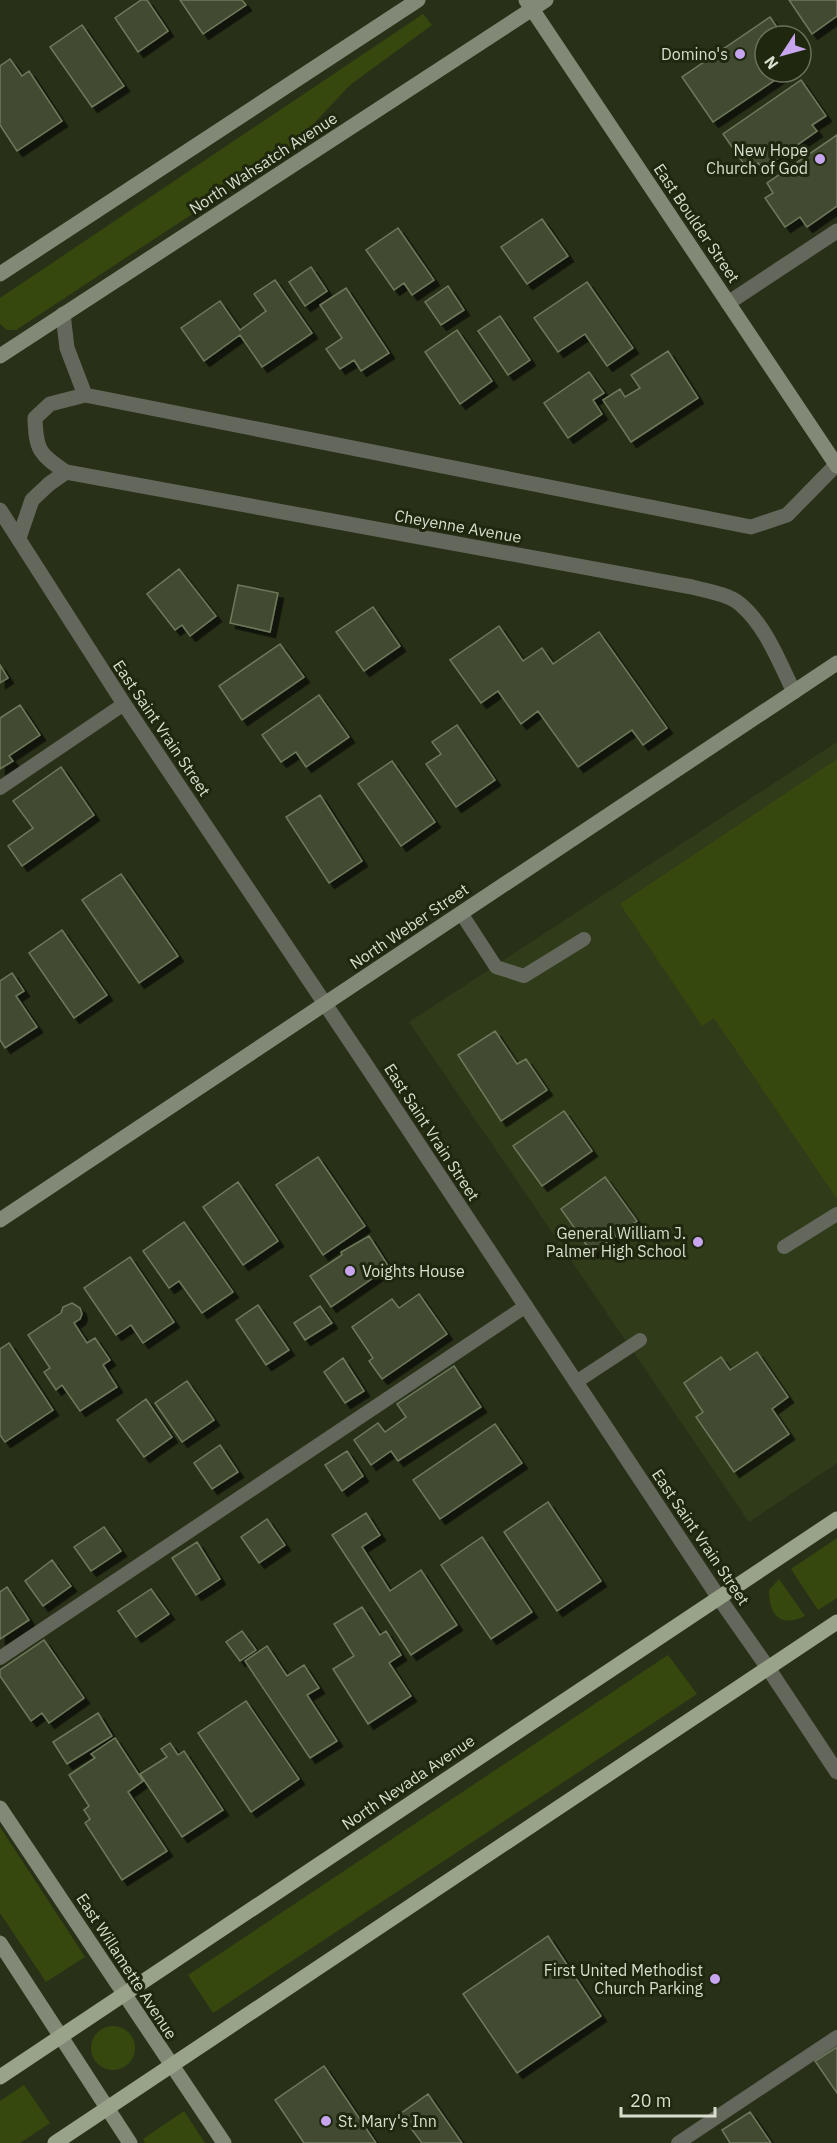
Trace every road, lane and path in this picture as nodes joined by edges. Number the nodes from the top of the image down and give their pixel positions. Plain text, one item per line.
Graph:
1 (418, 0) edge
2 (546, 0) edge
3 (530, 4) edge
4 (837, 231) edge
5 (0, 274) edge
6 (728, 303) junction
7 (63, 314) junction
8 (0, 356) edge
9 (85, 395) junction
10 (837, 465) edge
11 (66, 472) junction
12 (0, 510) edge
13 (19, 538) junction
14 (837, 663) edge
15 (794, 692) junction
16 (124, 704) junction
17 (0, 788) edge
18 (461, 913) junction
19 (584, 939) dead end
20 (326, 1004) junction
21 (837, 1214) edge
22 (0, 1220) edge
23 (784, 1247) dead end
24 (526, 1306) junction
25 (639, 1340) dead end
26 (576, 1382) junction
27 (837, 1519) edge
28 (719, 1598) junction
29 (837, 1622) edge
30 (0, 1658) edge
31 (768, 1668) junction
32 (837, 1772) edge
33 (0, 1808) edge
34 (0, 1943) edge
35 (124, 1993) junction
36 (60, 2036) junction
37 (837, 2037) edge
38 (171, 2066) junction
39 (0, 2077) edge
40 (108, 2108) junction
41 (55, 2143) edge
42 (130, 2143) edge
43 (224, 2143) edge
44 (678, 2143) edge

1 - 5 street
2 - 3 street, North Wahsatch Avenue
3 - 6 street, East Boulder Street
3 - 7 street, North Wahsatch Avenue
4 - 6 street
6 - 10 street, East Boulder Street
7 - 8 street, North Wahsatch Avenue
7 - 9 street
9 - 10 street, Cheyenne Avenue
9 - 11 street, Cheyenne Avenue
11 - 13 street
11 - 15 street, Cheyenne Avenue
12 - 13 street, East Saint Vrain Street
13 - 16 street, East Saint Vrain Street
14 - 15 street, North Weber Street
15 - 18 street, North Weber Street
16 - 17 lane
16 - 20 street, East Saint Vrain Street
18 - 19 lane
18 - 20 street, North Weber Street
20 - 22 street, North Weber Street
20 - 24 street, East Saint Vrain Street
21 - 23 lane
24 - 26 street, East Saint Vrain Street
24 - 30 lane
25 - 26 lane
26 - 28 street, East Saint Vrain Street
27 - 28 main road, North Nevada Avenue
28 - 31 street, East Saint Vrain Street
28 - 35 main road, North Nevada Avenue
29 - 31 main road
31 - 32 street, East Saint Vrain Street
31 - 38 main road
33 - 35 street, East Willamette Avenue
34 - 36 street
35 - 36 main road, North Nevada Avenue
35 - 38 street, East Willamette Avenue
36 - 39 main road, North Nevada Avenue
36 - 40 street
37 - 44 lane
38 - 40 main road
38 - 43 street, East Willamette Avenue
40 - 41 main road
40 - 42 street

